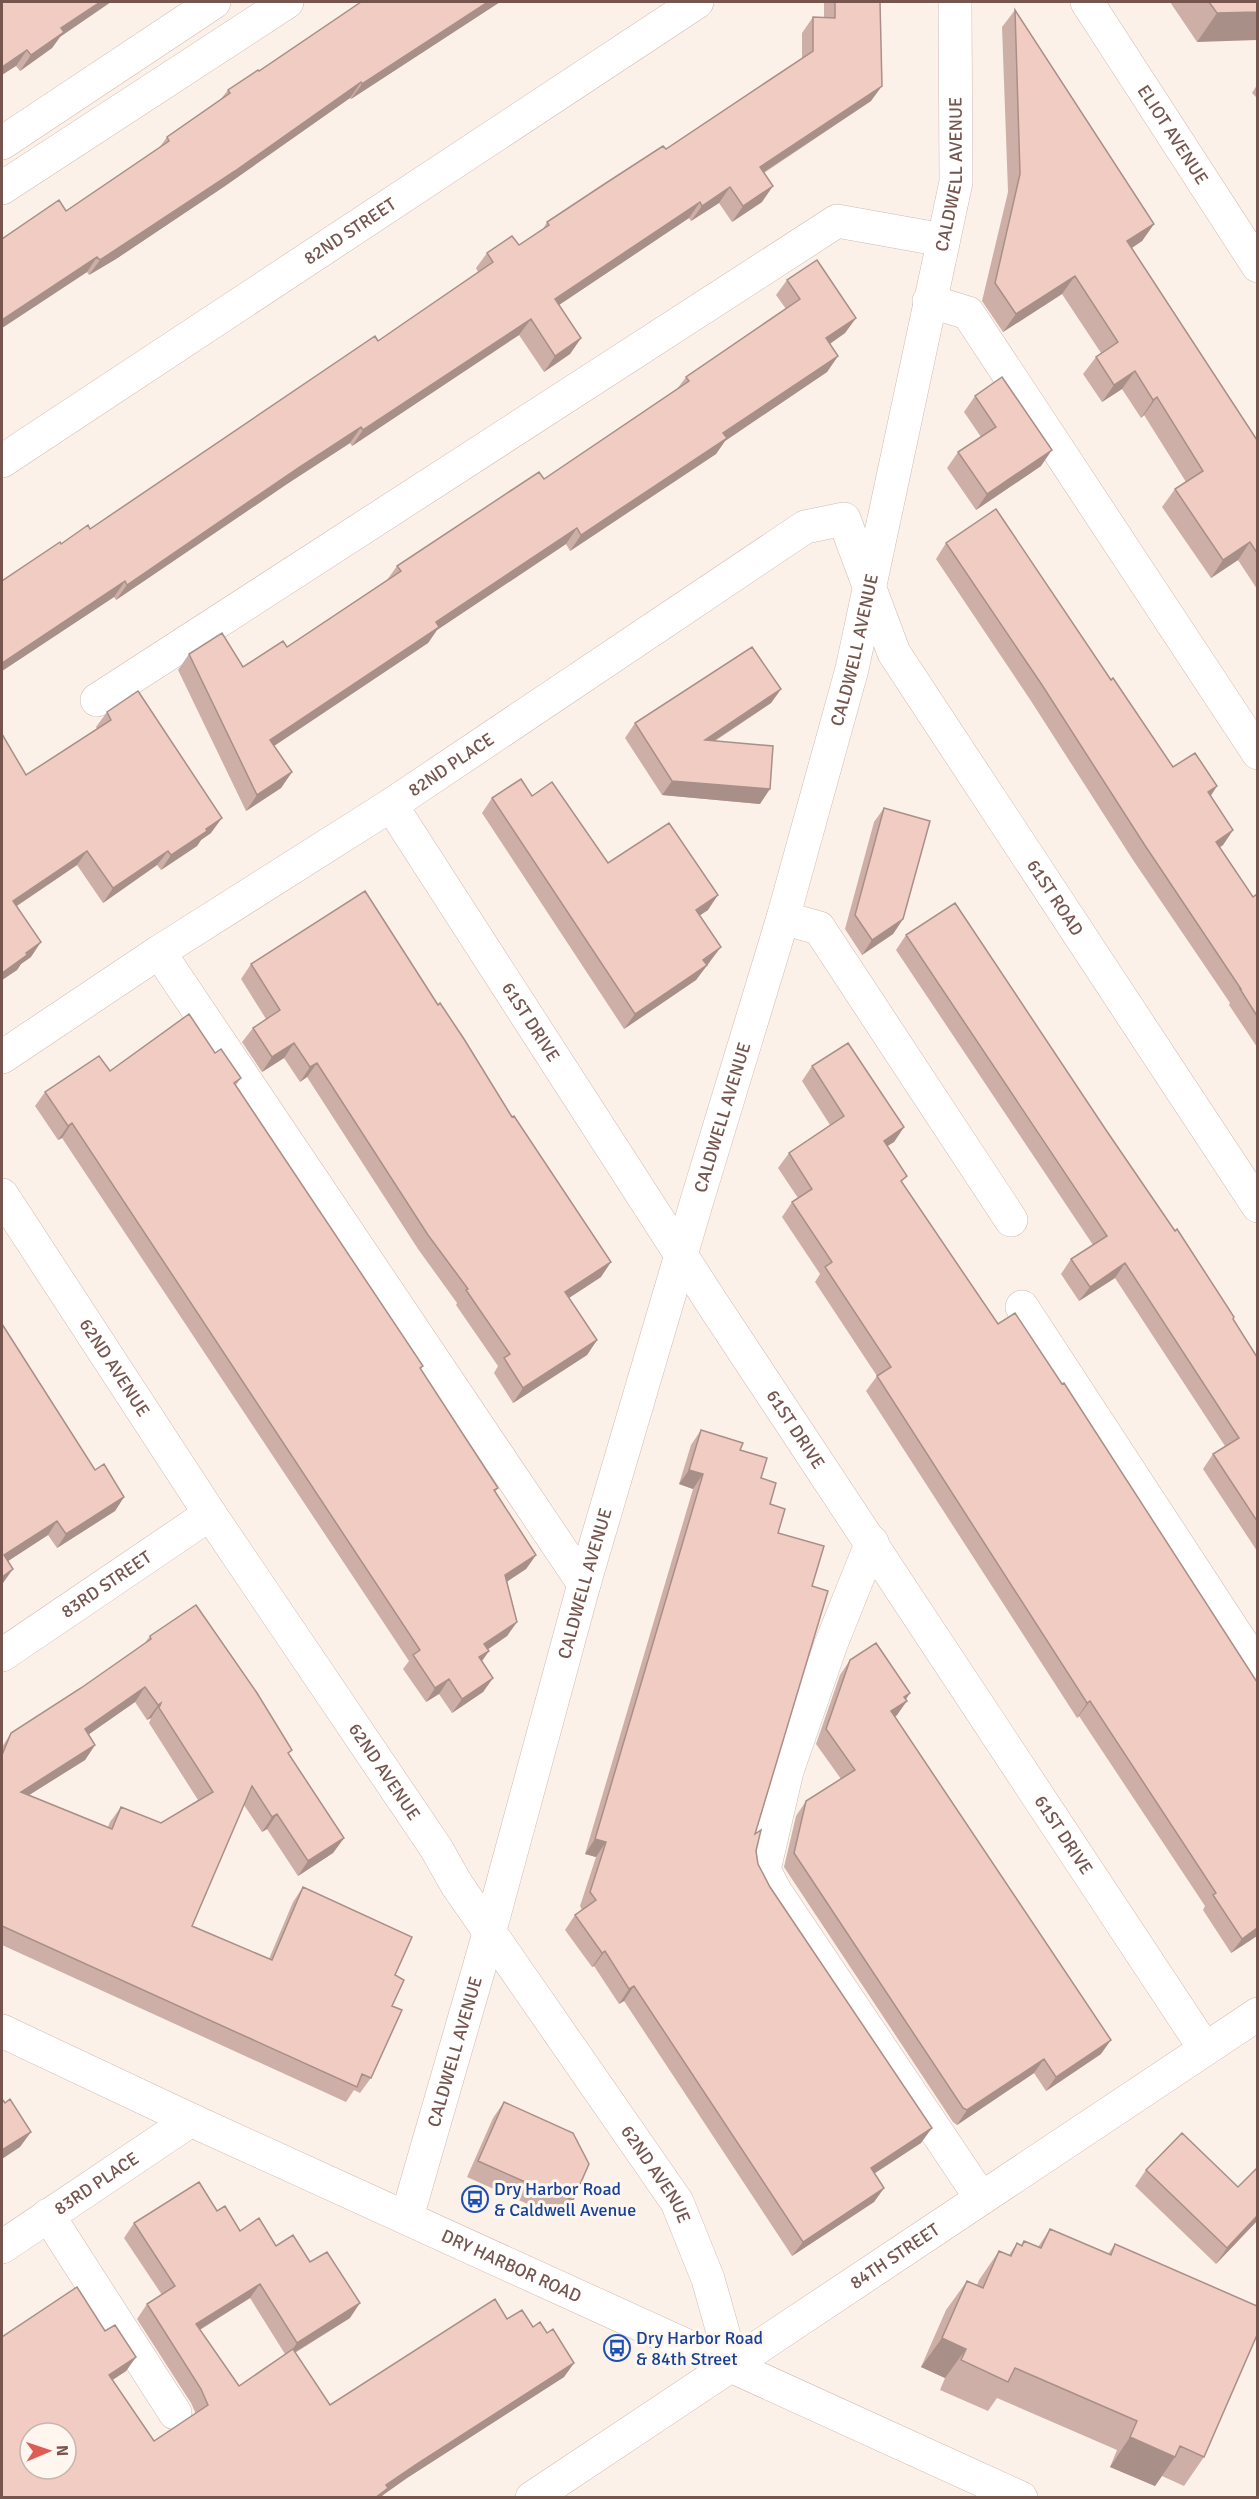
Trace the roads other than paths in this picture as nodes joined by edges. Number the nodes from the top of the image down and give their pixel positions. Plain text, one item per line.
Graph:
1 (214, 2) edge
2 (286, 2) edge
3 (697, 2) edge
4 (955, 2) edge
5 (1087, 2) edge
6 (2, 142) edge
7 (2, 188) edge
8 (943, 240) junction
9 (1257, 266) edge
10 (929, 301) junction
11 (2, 461) edge
12 (868, 584) junction
13 (98, 700) dead end
14 (1257, 753) edge
15 (392, 805) junction
16 (783, 918) junction
17 (159, 952) junction
18 (2, 1057) edge
19 (2, 1195) edge
20 (1257, 1206) edge
21 (1011, 1220) dead end
22 (681, 1252) junction
23 (1022, 1307) dead end
24 (210, 1514) junction
25 (872, 1542) junction
26 (584, 1584) junction
27 (2, 1655) edge
28 (1257, 1668) edge
29 (490, 1930) junction
30 (1257, 2014) edge
31 (2, 2031) edge
32 (1205, 2049) junction
33 (191, 2120) junction
34 (981, 2198) junction
35 (48, 2215) junction
36 (406, 2217) junction
37 (2, 2247) edge
38 (732, 2364) junction
39 (175, 2413) dead end
40 (532, 2498) edge
41 (1022, 2498) edge

1 - 6 street
2 - 7 street
3 - 11 street, 82ND STREET
4 - 8 street, CALDWELL AVENUE
5 - 9 street, ELIOT AVENUE
8 - 10 street, CALDWELL AVENUE
8 - 13 street
10 - 12 street, CALDWELL AVENUE
10 - 14 street
12 - 15 street, 82ND PLACE
12 - 16 street, CALDWELL AVENUE
12 - 20 street, 61ST ROAD
15 - 17 street, 82ND PLACE
15 - 22 street, 61ST DRIVE
16 - 21 street
16 - 22 street, CALDWELL AVENUE
17 - 18 street, 82ND PLACE
17 - 26 street
19 - 24 street, 62ND AVENUE
22 - 25 street, 61ST DRIVE
22 - 26 street, CALDWELL AVENUE
23 - 28 street
24 - 27 street, 83RD STREET
24 - 29 street, 62ND AVENUE
25 - 32 street, 61ST DRIVE
25 - 34 street
26 - 29 street, CALDWELL AVENUE
29 - 36 street, CALDWELL AVENUE
29 - 38 street, 62ND AVENUE
30 - 32 street, 84TH STREET
31 - 33 street, DRY HARBOR ROAD
32 - 34 street, 84TH STREET
33 - 35 street, 83RD PLACE
33 - 36 street, DRY HARBOR ROAD
34 - 38 street, 84TH STREET
35 - 37 street, 83RD PLACE
35 - 39 street
36 - 38 street, DRY HARBOR ROAD
38 - 40 street, 84TH STREET
38 - 41 street, DRY HARBOR ROAD

